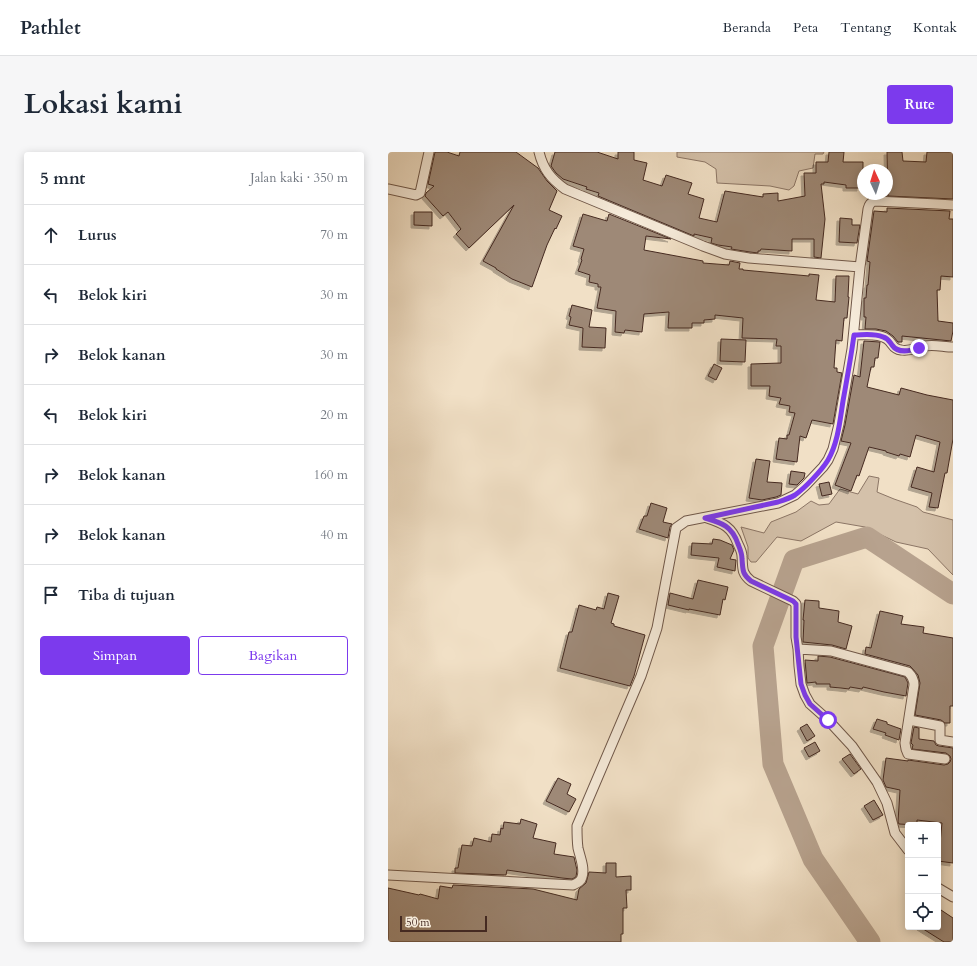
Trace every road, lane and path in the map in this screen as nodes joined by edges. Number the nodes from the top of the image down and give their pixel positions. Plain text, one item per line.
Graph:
1 (429, 152) edge
2 (539, 152) edge
3 (388, 189) edge
4 (953, 206) edge
5 (860, 267) junction
6 (854, 335) junction
7 (953, 347) edge
8 (705, 518) junction
9 (798, 649) junction
10 (909, 720) junction
11 (953, 742) edge
12 (946, 759) dead end
13 (905, 846) edge
14 (388, 875) edge
15 (941, 890) edge
16 (953, 897) edge

1 - 3 street
2 - 5 street
4 - 5 street
5 - 6 street
6 - 7 street
6 - 8 street
8 - 9 street
8 - 14 street
9 - 10 street
9 - 13 street
10 - 11 street
10 - 12 street
15 - 16 street

